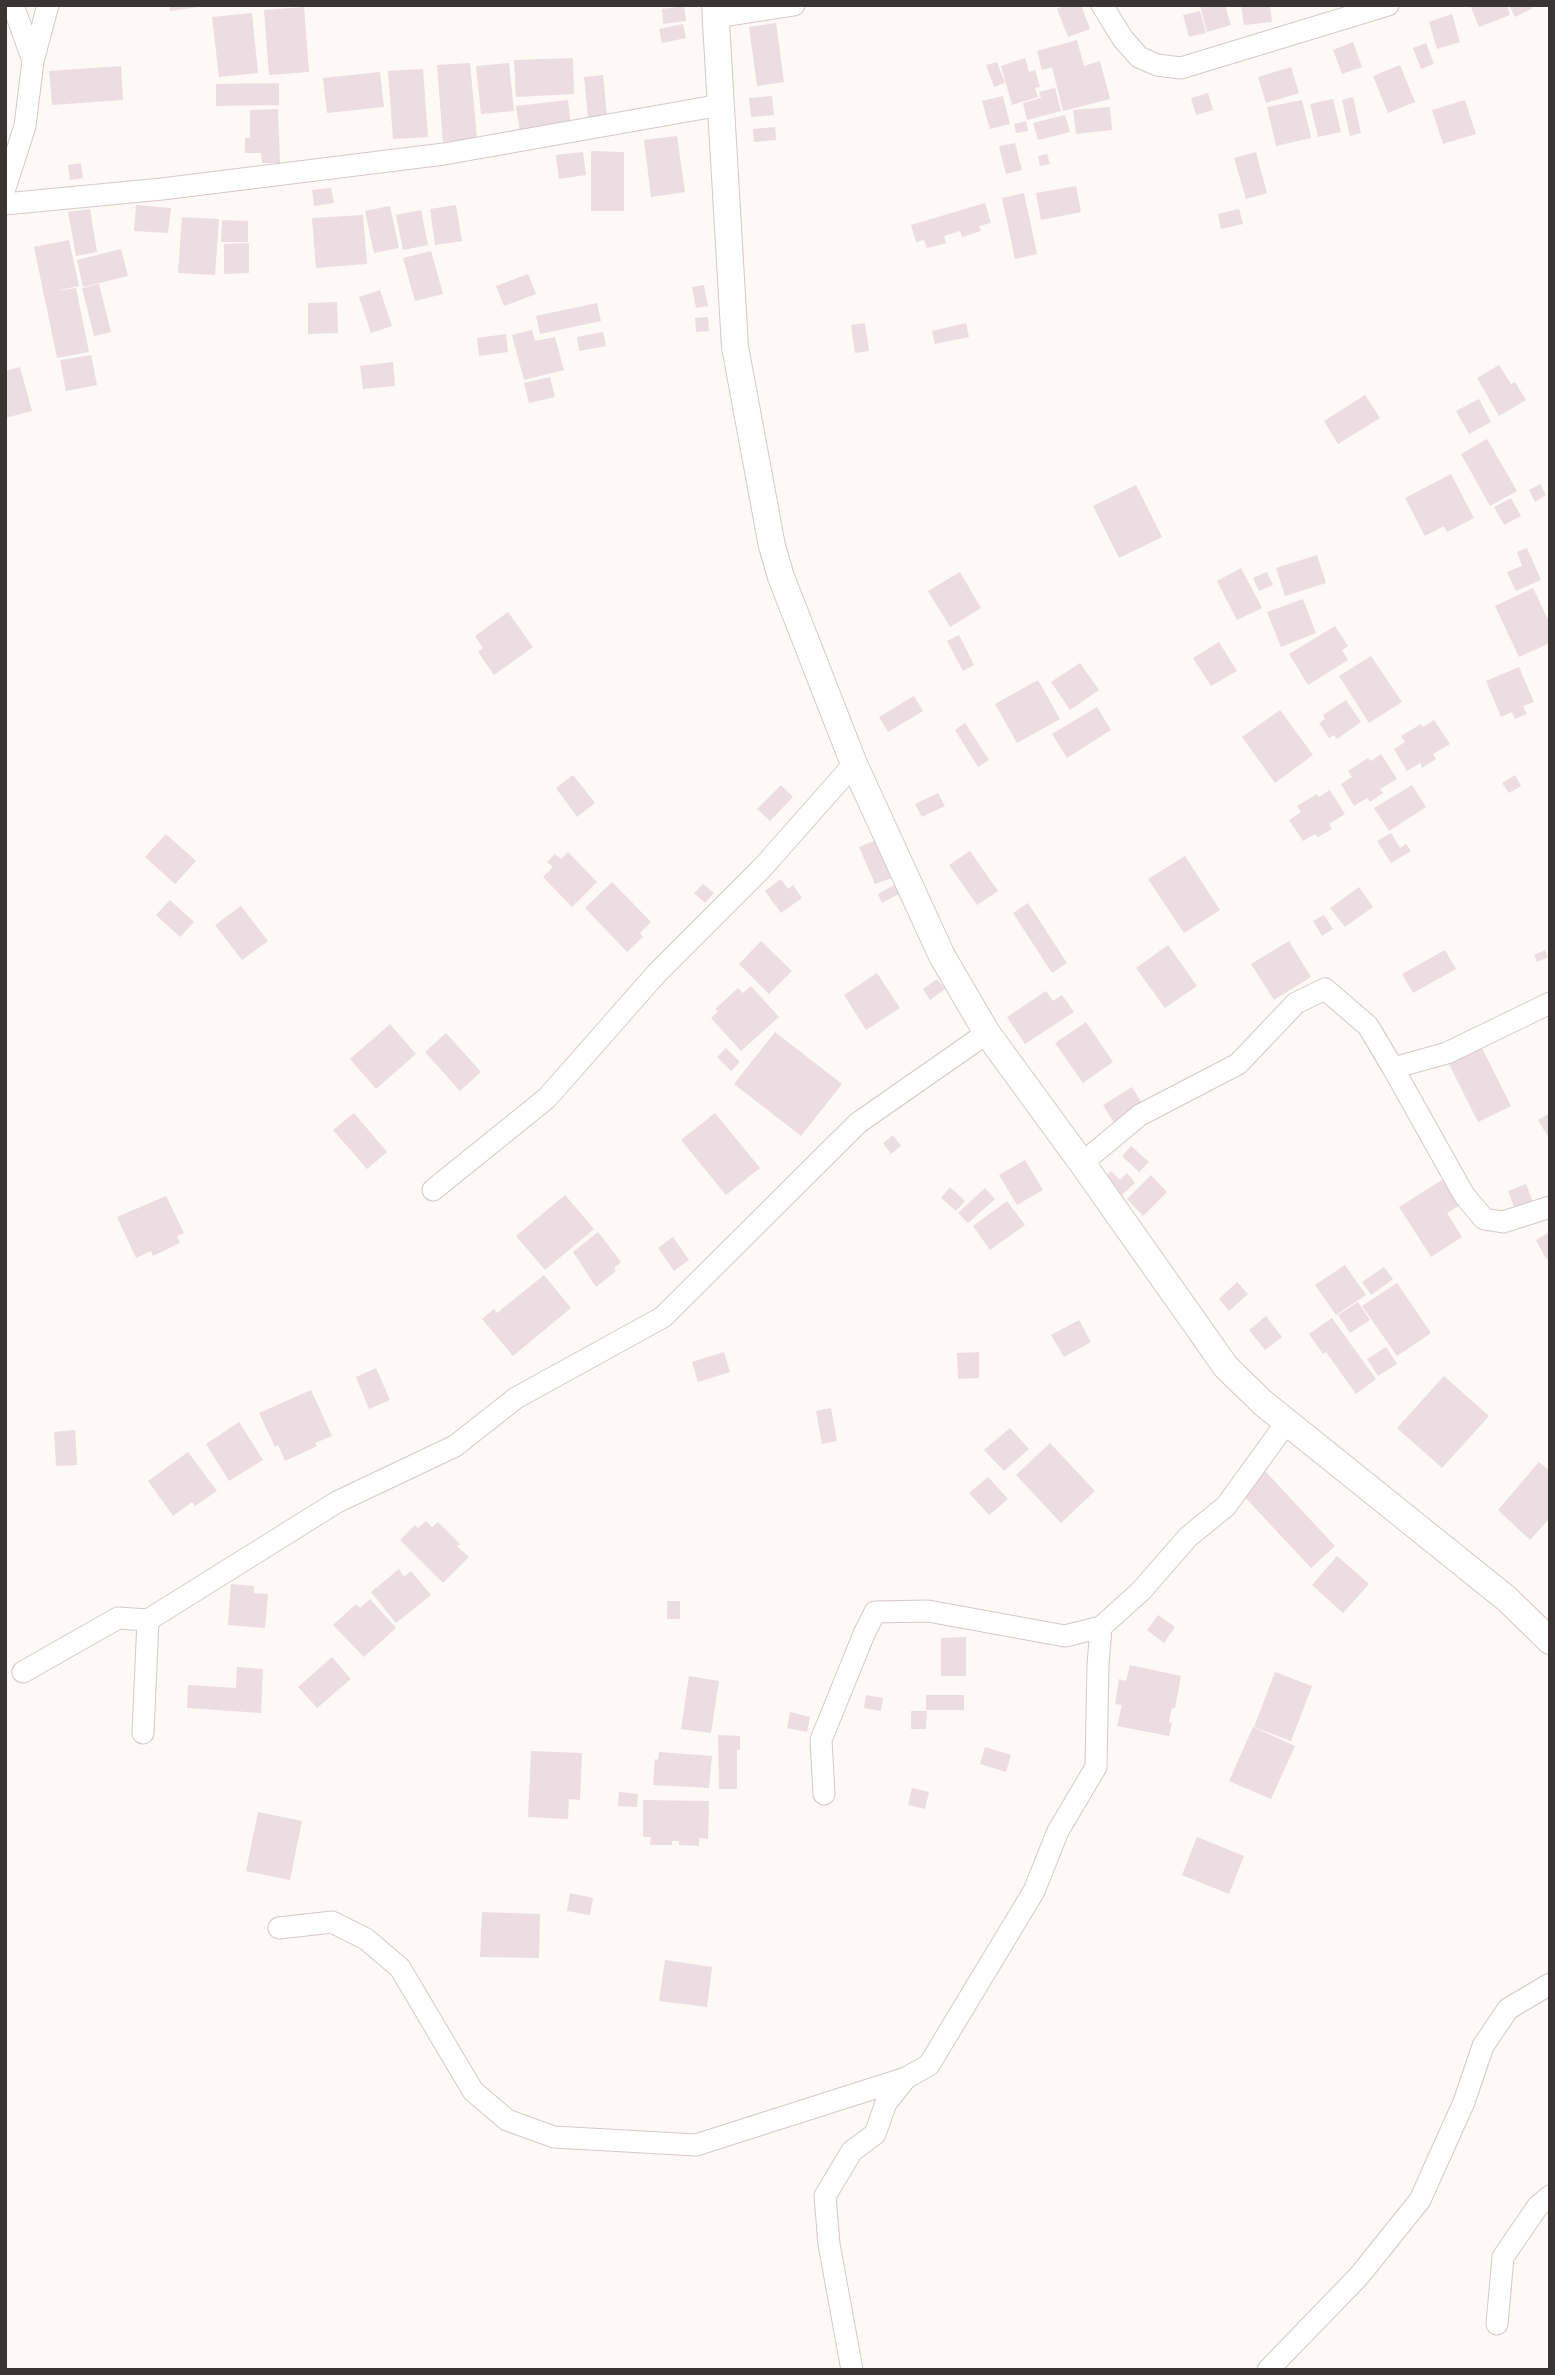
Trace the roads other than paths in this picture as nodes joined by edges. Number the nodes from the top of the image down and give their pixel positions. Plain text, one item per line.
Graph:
1 (13, 5) edge
2 (48, 5) edge
3 (794, 5) edge
4 (1102, 5) edge
5 (1388, 5) edge
6 (716, 11) edge
7 (33, 61) junction
8 (721, 105) junction
9 (5, 188) edge
10 (5, 204) edge
11 (855, 764) junction
12 (1550, 1003) edge
13 (987, 1033) junction
14 (1393, 1068) junction
15 (1082, 1163) junction
16 (433, 1190) dead end
17 (1550, 1207) edge
18 (1287, 1422) junction
19 (148, 1620) junction
20 (1101, 1627) junction
21 (1550, 1641) edge
22 (23, 1672) dead end
23 (143, 1733) dead end
24 (824, 1794) dead end
25 (279, 1928) dead end
26 (1550, 1984) edge
27 (905, 2078) junction
28 (1550, 2196) edge
29 (1497, 2324) dead end
30 (852, 2370) edge
31 (1268, 2370) edge

1 - 7 street
2 - 7 street
3 - 6 street
4 - 5 street
6 - 8 street
7 - 9 street
8 - 10 street
8 - 11 street
11 - 13 street
11 - 16 street
12 - 14 street
13 - 15 street
13 - 19 street
14 - 15 street
14 - 17 street
15 - 18 street
18 - 20 street
18 - 21 street
19 - 22 street
19 - 23 street
20 - 24 street
20 - 27 street
25 - 27 street
26 - 31 street
27 - 30 street
28 - 29 street

